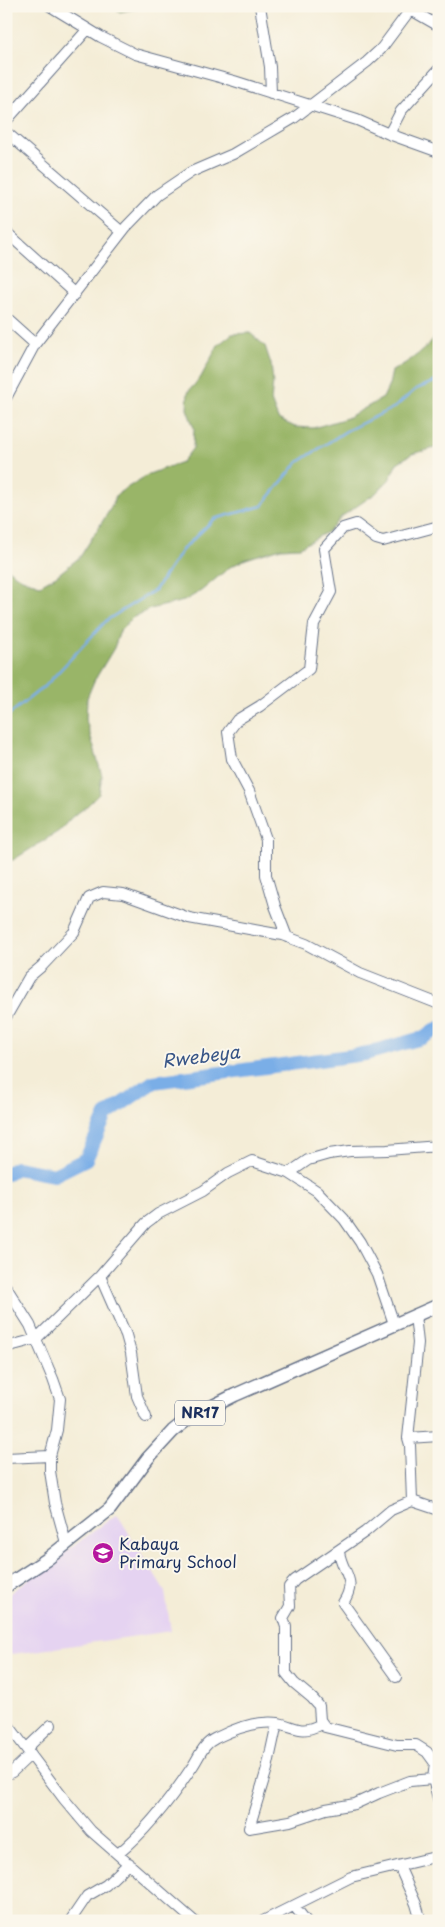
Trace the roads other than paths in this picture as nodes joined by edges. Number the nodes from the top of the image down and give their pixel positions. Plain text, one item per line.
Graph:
1 (50, 6) edge
2 (260, 6) edge
3 (412, 8) edge
4 (439, 26) edge
5 (88, 29) junction
6 (439, 69) edge
7 (271, 93) junction
8 (310, 106) junction
9 (6, 120) edge
10 (6, 132) edge
11 (388, 134) junction
12 (439, 152) edge
13 (6, 232) edge
14 (122, 232) junction
15 (75, 294) junction
16 (6, 318) edge
17 (35, 344) junction
18 (6, 398) edge
19 (439, 526) edge
20 (287, 937) junction
21 (439, 1004) edge
22 (6, 1017) edge
23 (439, 1146) edge
24 (289, 1173) junction
25 (100, 1276) junction
26 (6, 1287) edge
27 (439, 1305) edge
28 (415, 1316) junction
29 (394, 1324) junction
30 (36, 1339) junction
31 (6, 1347) edge
32 (146, 1417) dead end
33 (439, 1436) edge
34 (408, 1438) junction
35 (50, 1456) junction
36 (6, 1458) edge
37 (412, 1501) junction
38 (439, 1510) edge
39 (66, 1543) junction
40 (339, 1552) junction
41 (6, 1586) edge
42 (396, 1676) dead end
43 (6, 1722) edge
44 (277, 1723) junction
45 (321, 1724) junction
46 (51, 1725) dead end
47 (29, 1751) junction
48 (437, 1762) edge
49 (6, 1775) edge
50 (432, 1779) junction
51 (439, 1802) edge
52 (118, 1854) junction
53 (439, 1856) edge
54 (129, 1863) junction
55 (399, 1866) junction
56 (295, 1906) junction
57 (70, 1921) edge
58 (194, 1921) edge
59 (263, 1921) edge
60 (306, 1921) edge
61 (421, 1921) edge

1 - 5 street
2 - 7 street
3 - 4 street
3 - 8 street
5 - 7 street
5 - 9 street
6 - 11 street
7 - 8 street
8 - 11 street
8 - 14 street
10 - 14 street
11 - 12 street
13 - 15 street
14 - 15 street
15 - 17 street
16 - 17 street
17 - 18 street
19 - 20 street
20 - 21 street
20 - 22 street
23 - 24 street
24 - 25 street
24 - 29 street
25 - 30 street
25 - 32 street
26 - 30 street
27 - 28 main road, NR17
28 - 29 main road, NR17
28 - 34 street
29 - 39 main road, NR17
30 - 31 street
30 - 35 street
33 - 34 street
34 - 37 street
35 - 36 street
35 - 39 street
37 - 38 street
37 - 40 street
39 - 41 main road, NR17
40 - 42 street
40 - 45 street
43 - 47 street
44 - 45 street
44 - 50 street
44 - 52 street
45 - 48 street
46 - 47 street
47 - 49 street
47 - 52 street
48 - 50 street
50 - 51 street
52 - 54 street
53 - 55 street
54 - 57 street
54 - 58 street
55 - 56 street
55 - 61 street
56 - 59 street
56 - 60 street

